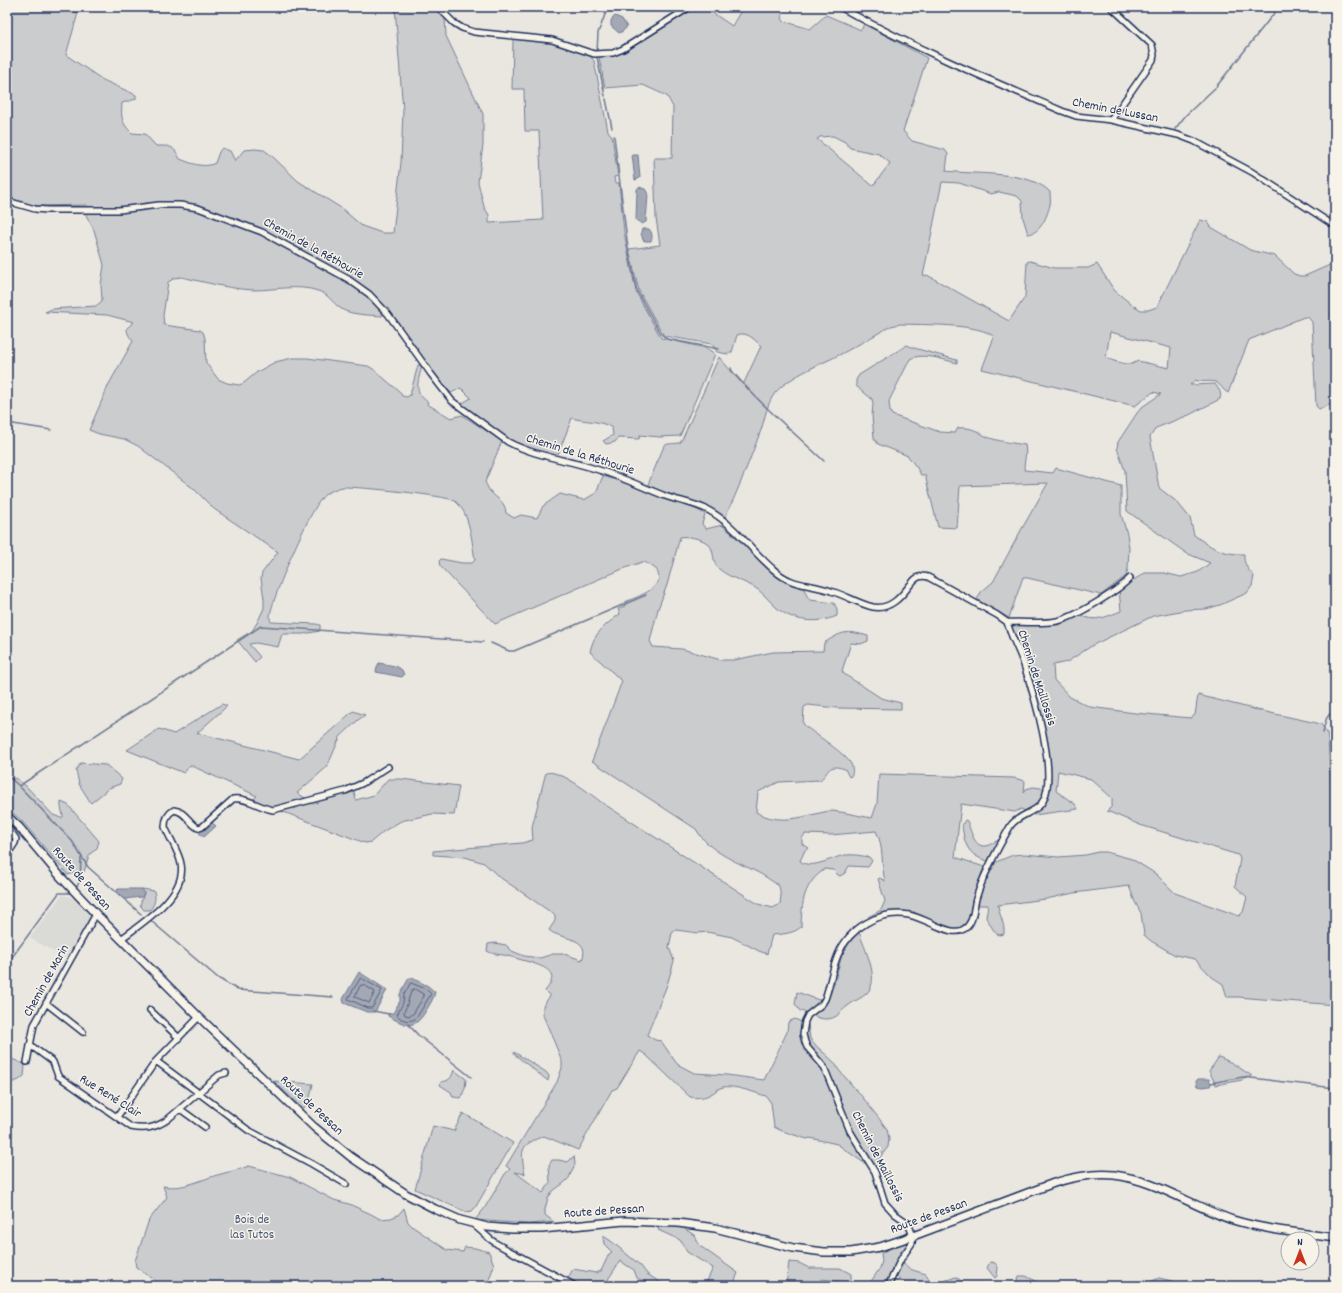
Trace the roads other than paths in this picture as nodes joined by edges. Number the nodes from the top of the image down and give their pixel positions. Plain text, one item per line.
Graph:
1 (438, 7) edge
2 (690, 7) edge
3 (840, 7) edge
4 (1110, 7) edge
5 (1111, 120) junction
6 (7, 201) edge
7 (1335, 226) edge
8 (1130, 578) dead end
9 (1008, 622) junction
10 (388, 767) dead end
11 (7, 816) edge
12 (7, 826) edge
13 (7, 855) edge
14 (96, 914) junction
15 (121, 939) junction
16 (46, 1003) junction
17 (150, 1010) dead end
18 (199, 1017) junction
19 (83, 1032) dead end
20 (178, 1038) junction
21 (30, 1045) junction
22 (156, 1061) junction
23 (27, 1062) dead end
24 (226, 1073) dead end
25 (198, 1093) junction
26 (180, 1109) junction
27 (117, 1117) junction
28 (205, 1127) dead end
29 (346, 1184) dead end
30 (473, 1224) junction
31 (913, 1236) junction
32 (1335, 1238) edge
33 (575, 1286) edge
34 (888, 1286) edge

1 - 2 street
3 - 5 street, Chemin de Lussan
4 - 5 street
5 - 7 street, Chemin de Lussan
6 - 9 street, Chemin de la Réthourie
8 - 9 street, Chemin de Maillossis
9 - 31 street, Chemin de Maillossis
10 - 15 street
11 - 14 main road, Route de Pessan
12 - 13 street
14 - 15 main road, Route de Pessan
14 - 16 street, Chemin de Marin
15 - 18 main road, Route de Pessan
16 - 19 street
16 - 21 street, Chemin de Marin
17 - 20 street
18 - 20 street
18 - 30 main road, Route de Pessan
20 - 22 street
21 - 23 street, Chemin de Marin
21 - 27 street, Rue René Clair
22 - 25 street
22 - 27 street
24 - 25 street, Rue René Clair
25 - 26 street, Rue René Clair
25 - 29 street
26 - 27 street, Rue René Clair
26 - 28 street
30 - 31 main road, Route de Pessan
30 - 33 street
31 - 32 main road, Route de Pessan
31 - 34 street

